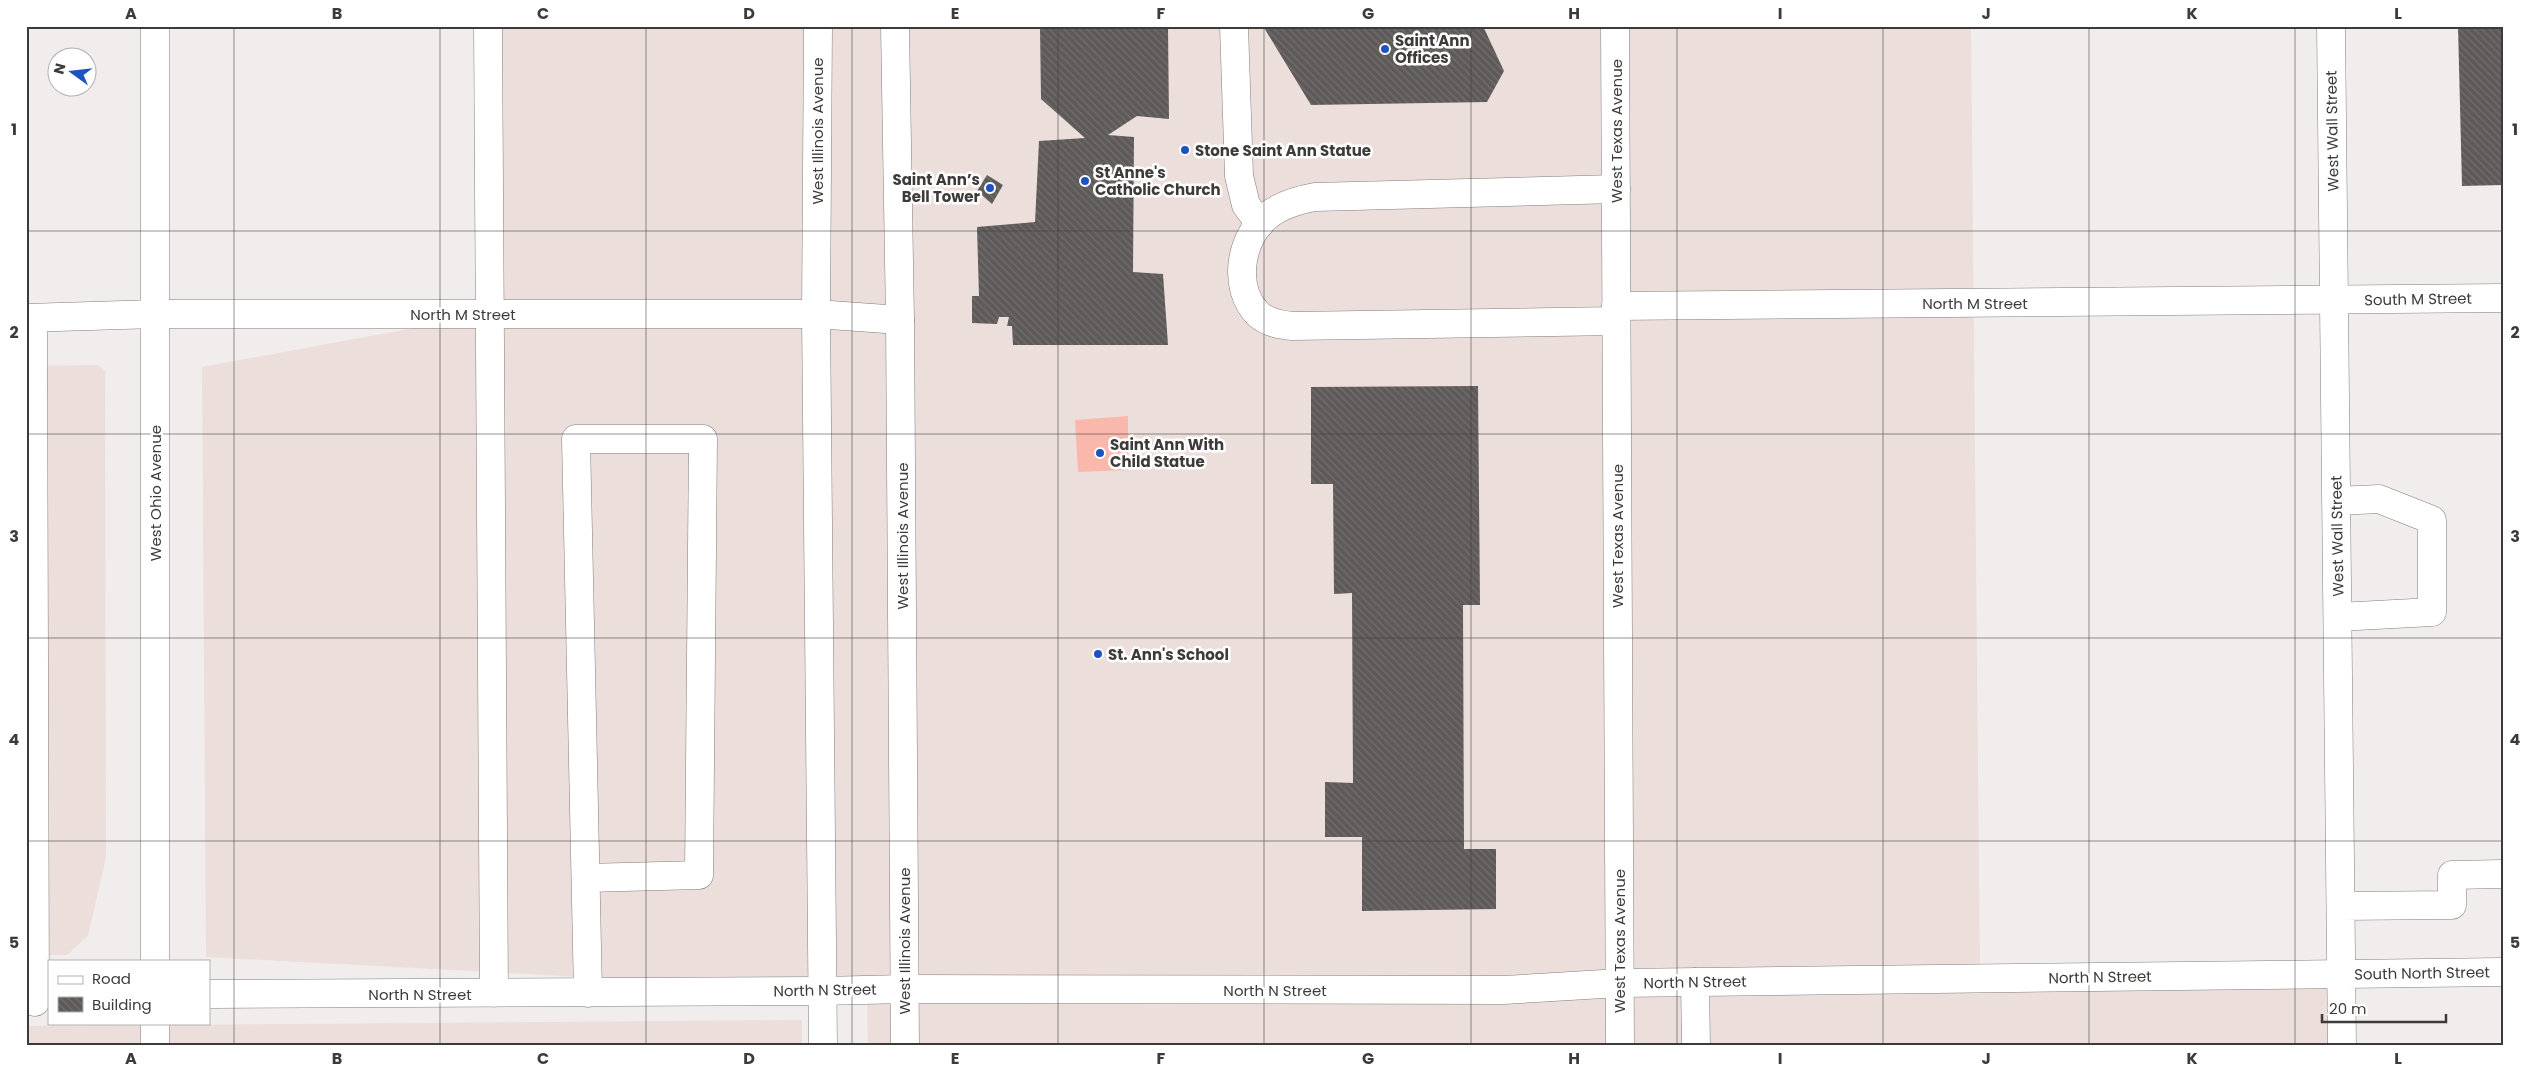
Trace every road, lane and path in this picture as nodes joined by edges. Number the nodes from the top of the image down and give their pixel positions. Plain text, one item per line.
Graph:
1 (155, 26) edge
2 (488, 26) edge
3 (818, 26) edge
4 (895, 26) edge
5 (1234, 26) edge
6 (1615, 26) edge
7 (2331, 26) edge
8 (1616, 189) junction
9 (1260, 224) junction
10 (2503, 298) edge
11 (2334, 300) junction
12 (155, 314) junction
13 (490, 314) junction
14 (816, 314) junction
15 (1616, 314) junction
16 (30, 318) edge
17 (900, 320) junction
18 (2336, 501) junction
19 (2338, 617) junction
20 (2503, 874) edge
21 (586, 878) junction
22 (2341, 906) junction
23 (155, 960) edge
24 (2503, 972) edge
25 (2341, 974) junction
26 (1695, 982) junction
27 (1620, 983) junction
28 (905, 989) junction
29 (822, 991) junction
30 (494, 993) junction
31 (588, 993) junction
32 (210, 994) edge
33 (37, 1002) edge
34 (155, 1024) edge
35 (155, 1046) edge
36 (823, 1046) edge
37 (905, 1046) edge
38 (1620, 1046) edge
39 (1696, 1046) edge
40 (2342, 1046) edge

1 - 12 street, West Ohio Avenue
2 - 13 street
3 - 14 street, West Illinois Avenue
4 - 17 street, West Illinois Avenue
5 - 9 street
6 - 8 street, West Texas Avenue
7 - 11 street, West Wall Street
8 - 9 street, North M Street
8 - 15 street, West Texas Avenue
9 - 15 street, North M Street
10 - 11 street, South M Street
11 - 15 street, North M Street
11 - 18 street, West Wall Street
12 - 13 street, North M Street
12 - 16 street, North M Street
12 - 23 street, West Ohio Avenue
13 - 14 street, North M Street
13 - 30 street
14 - 17 street, North M Street
14 - 29 street, West Illinois Avenue
15 - 27 street, West Texas Avenue
16 - 33 street
17 - 28 street, West Illinois Avenue
18 - 19 street, West Wall Street
18 - 19 street
19 - 22 street, West Wall Street
20 - 22 street
21 - 21 street
21 - 31 street
22 - 25 street, West Wall Street
24 - 25 street, South North Street
25 - 26 street, North N Street
25 - 40 street, West Wall Street
26 - 27 street, North N Street
26 - 39 street
27 - 28 street, North N Street
27 - 38 street, West Texas Avenue
28 - 29 street, North N Street
28 - 37 street, West Illinois Avenue
29 - 31 street, North N Street
29 - 36 street, West Illinois Avenue
30 - 31 street, North N Street
30 - 32 street, North N Street
34 - 35 street

